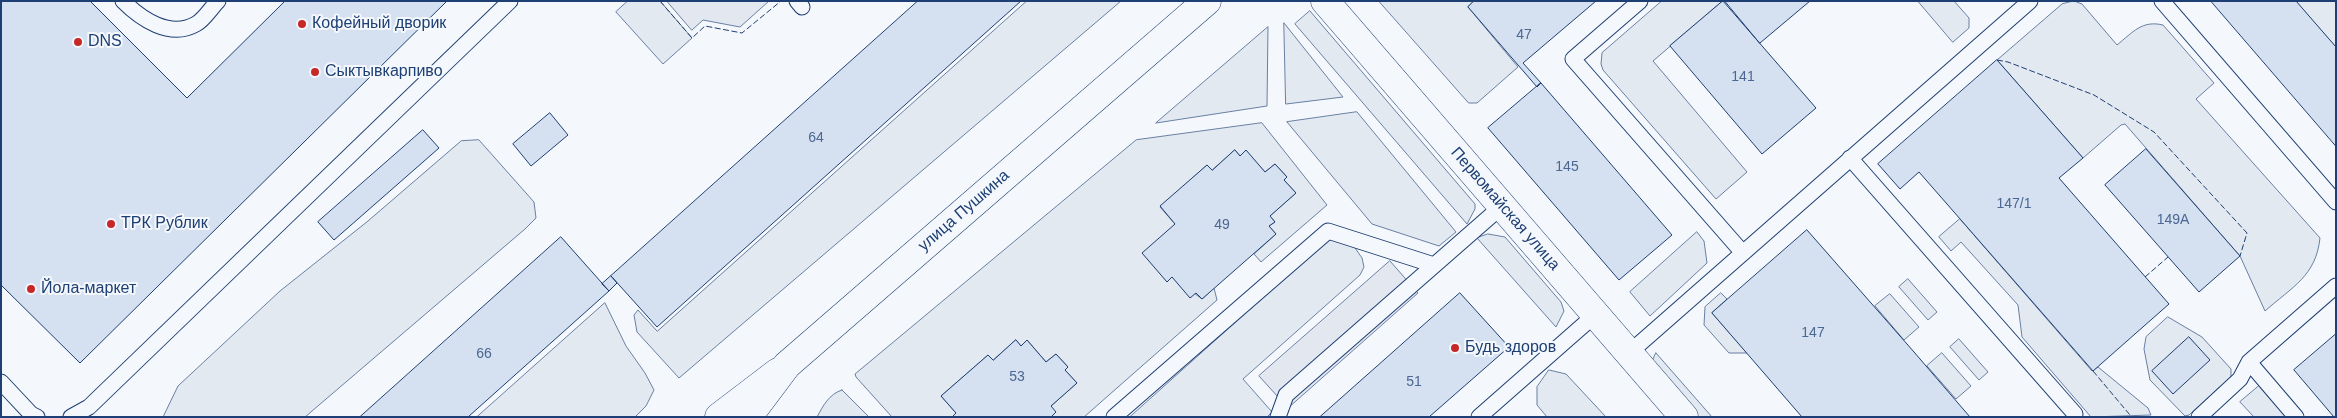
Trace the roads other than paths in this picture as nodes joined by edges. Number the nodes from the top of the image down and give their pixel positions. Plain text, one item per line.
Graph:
1 (123, 1) edge
2 (218, 1) edge
3 (510, 1) edge
4 (1207, 1) edge
5 (1325, 1) edge
6 (1640, 1) edge
7 (2030, 1) edge
8 (2162, 1) edge
9 (1850, 158) junction
10 (2336, 202) edge
11 (1502, 206) junction
12 (1743, 253) junction
13 (1434, 265) junction
14 (2336, 286) edge
15 (1596, 314) junction
16 (1629, 353) junction
17 (2249, 362) junction
18 (787, 365) junction
19 (1, 382) edge
20 (2075, 414) dead end
21 (38, 417) edge
22 (71, 417) edge
23 (719, 417) edge
24 (748, 417) edge
25 (1114, 417) edge
26 (1278, 417) edge
27 (1479, 417) edge
28 (1684, 417) edge
29 (2199, 417) edge
30 (2296, 417) edge

1 - 2 lane
3 - 22 lane
4 - 18 street, улица Пушкина
5 - 11 street, Первомайская улица
6 - 12 lane
7 - 9 lane
8 - 10 lane
9 - 12 lane
9 - 20 lane
11 - 13 lane
11 - 15 street, Первомайская улица
12 - 16 lane
13 - 25 lane
13 - 26 lane
14 - 17 lane
15 - 16 street, Первомайская улица
15 - 27 lane
16 - 28 street, Первомайская улица
17 - 29 lane
17 - 30 lane
18 - 23 street, улица Пушкина
18 - 24 street
19 - 21 lane

